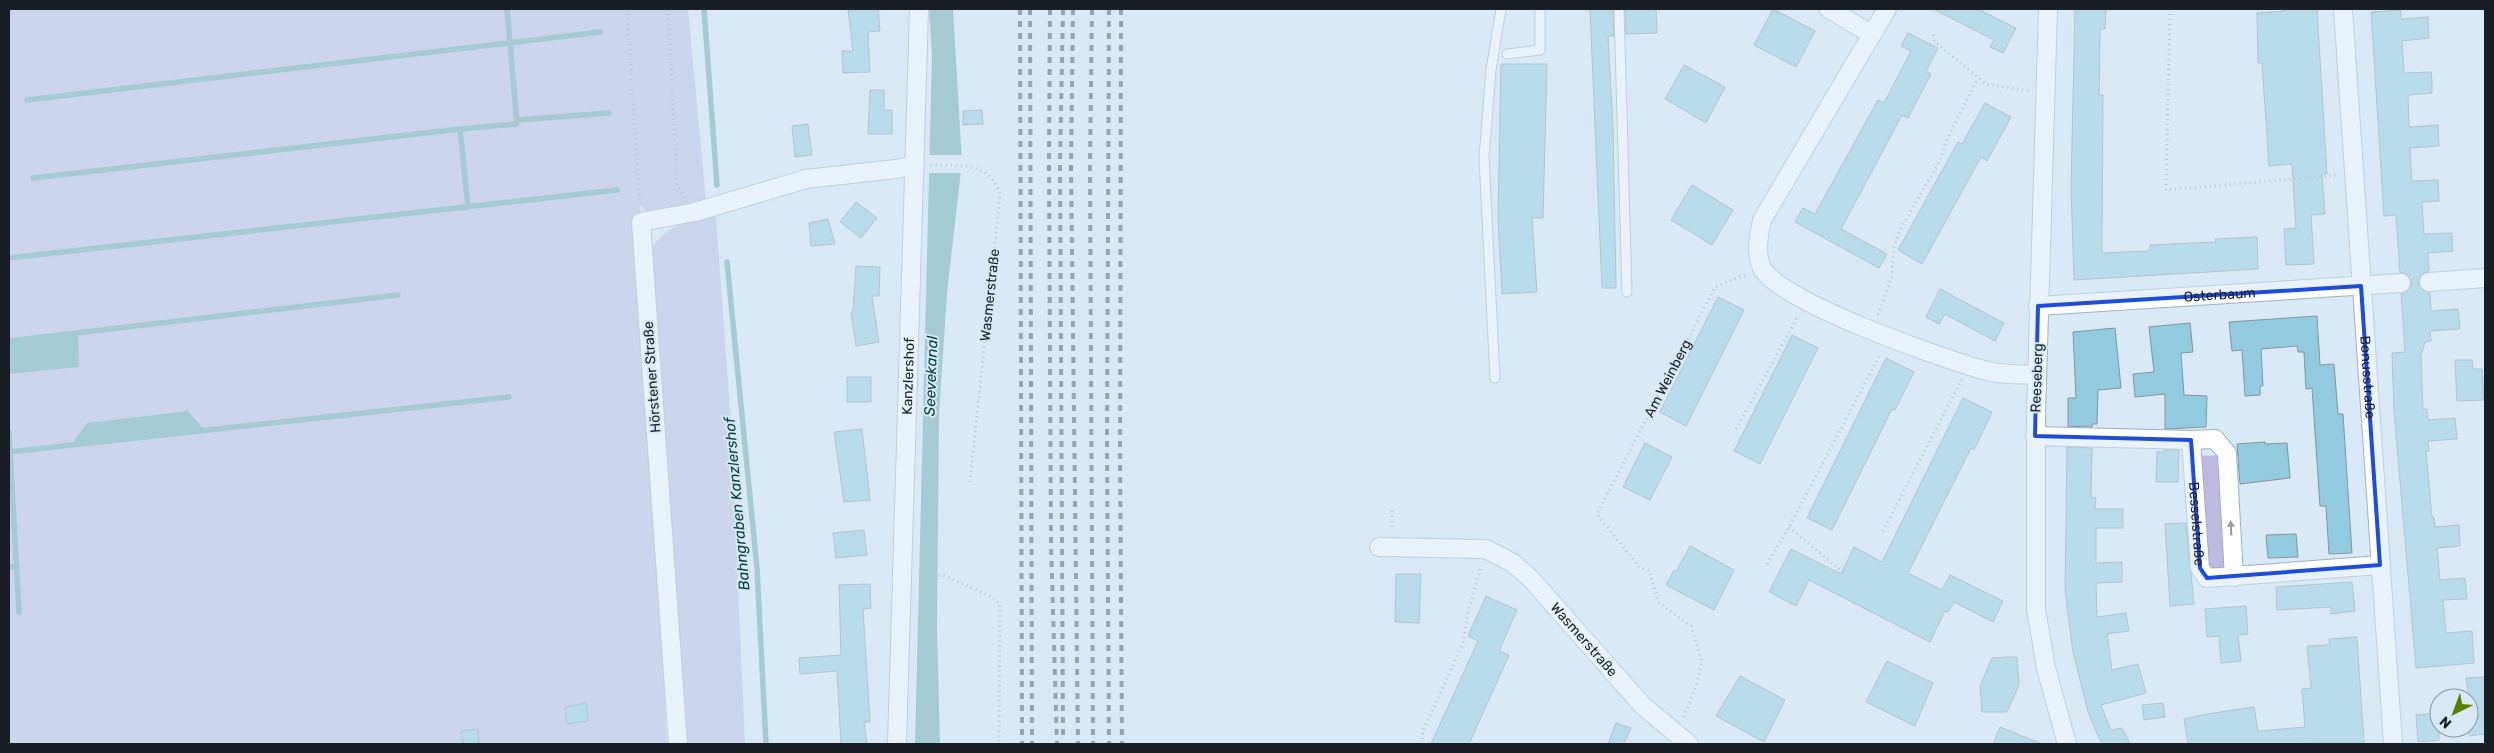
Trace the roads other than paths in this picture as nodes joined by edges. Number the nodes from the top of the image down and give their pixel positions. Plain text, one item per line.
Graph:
1 (919, 9) edge
2 (1501, 9) edge
3 (1540, 9) edge
4 (1619, 9) edge
5 (1829, 9) edge
6 (1887, 9) edge
7 (2048, 9) edge
8 (2343, 9) edge
9 (1871, 34) junction
10 (1507, 54) dead end
11 (920, 165) junction
12 (2485, 278) edge
13 (2429, 282) dead end
14 (2401, 283) dead end
15 (2361, 286) junction
16 (1627, 292) dead end
17 (2038, 306) junction
18 (2037, 374) junction
19 (1496, 378) dead end
20 (2035, 436) junction
21 (2191, 440) junction
22 (1386, 542) road end
23 (2380, 564) junction
24 (2234, 577) junction
25 (1683, 740) edge
26 (678, 744) edge
27 (897, 744) edge
28 (2067, 744) edge
29 (2393, 744) edge

1 - 11 street, Kanzlershof
2 - 19 lane
3 - 10 lane
4 - 16 lane
5 - 9 street
6 - 9 street
7 - 17 street, Reeseberg
8 - 15 street, Bonusstraße
9 - 18 street
11 - 26 street, Hörstener Straße
11 - 27 street, Kanzlershof
12 - 13 street
14 - 15 street, Osterbaum
15 - 17 street, Osterbaum
15 - 23 street, Bonusstraße
17 - 18 street, Reeseberg
18 - 20 street, Reeseberg
20 - 21 street
20 - 28 street, Reeseberg
24 -> 21 street
21 - 24 street, Besselstraße
22 - 25 street, Wasmerstraße
23 - 24 street, Besselstraße
23 - 29 street, Bonusstraße

